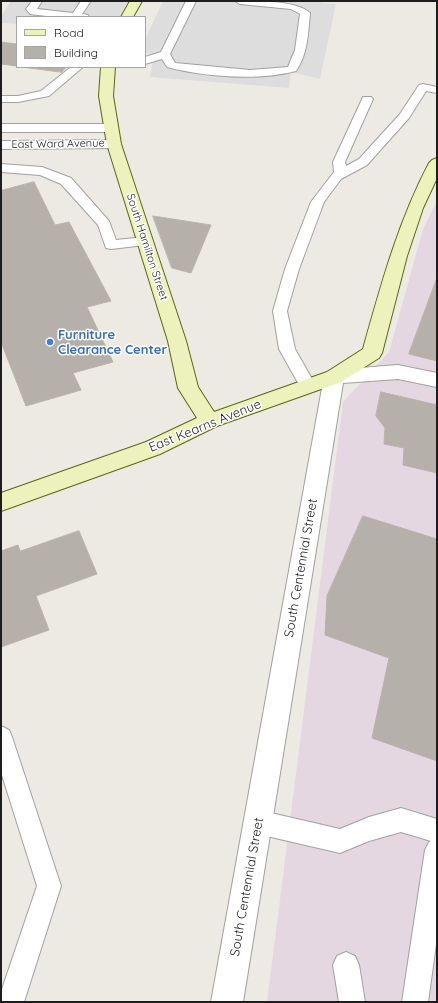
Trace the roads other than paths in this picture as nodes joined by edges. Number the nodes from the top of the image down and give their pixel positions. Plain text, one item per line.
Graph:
1 (36, 1) edge
2 (86, 1) edge
3 (136, 1) edge
4 (191, 1) edge
5 (240, 1) edge
6 (80, 16) edge
7 (128, 16) edge
8 (165, 54) junction
9 (146, 62) edge
10 (77, 68) edge
11 (108, 68) edge
12 (437, 90) edge
13 (1, 99) edge
14 (368, 99) dead end
15 (1, 128) edge
16 (112, 136) junction
17 (1, 145) edge
18 (437, 163) edge
19 (1, 168) edge
20 (341, 174) junction
21 (145, 241) junction
22 (334, 377) junction
23 (437, 380) edge
24 (308, 386) junction
25 (210, 421) junction
26 (1, 502) edge
27 (1, 737) edge
28 (258, 822) junction
29 (437, 831) edge
30 (437, 850) edge
31 (430, 952) edge
32 (346, 965) dead end
33 (8, 1002) edge
34 (227, 1002) edge
35 (352, 1002) edge
36 (415, 1002) edge

1 - 6 lane
2 - 6 lane
3 - 7 street
4 - 8 lane
5 - 8 lane
8 - 9 lane
10 - 13 lane
11 - 16 street, South Hamilton Street
12 - 20 lane
14 - 20 lane
15 - 16 street, East Ward Avenue
16 - 17 street, East Ward Avenue
16 - 21 street, South Hamilton Street
18 - 22 street
19 - 21 lane
20 - 24 lane
21 - 25 street, South Hamilton Street
22 - 23 street, East Kearns Avenue
22 - 24 street, East Kearns Avenue
22 - 28 street, South Centennial Street
24 - 25 street, East Kearns Avenue
25 - 26 street, East Kearns Avenue
27 - 33 lane
28 - 29 lane
28 - 34 street, South Centennial Street
30 - 31 lane
31 - 36 lane
32 - 35 lane

